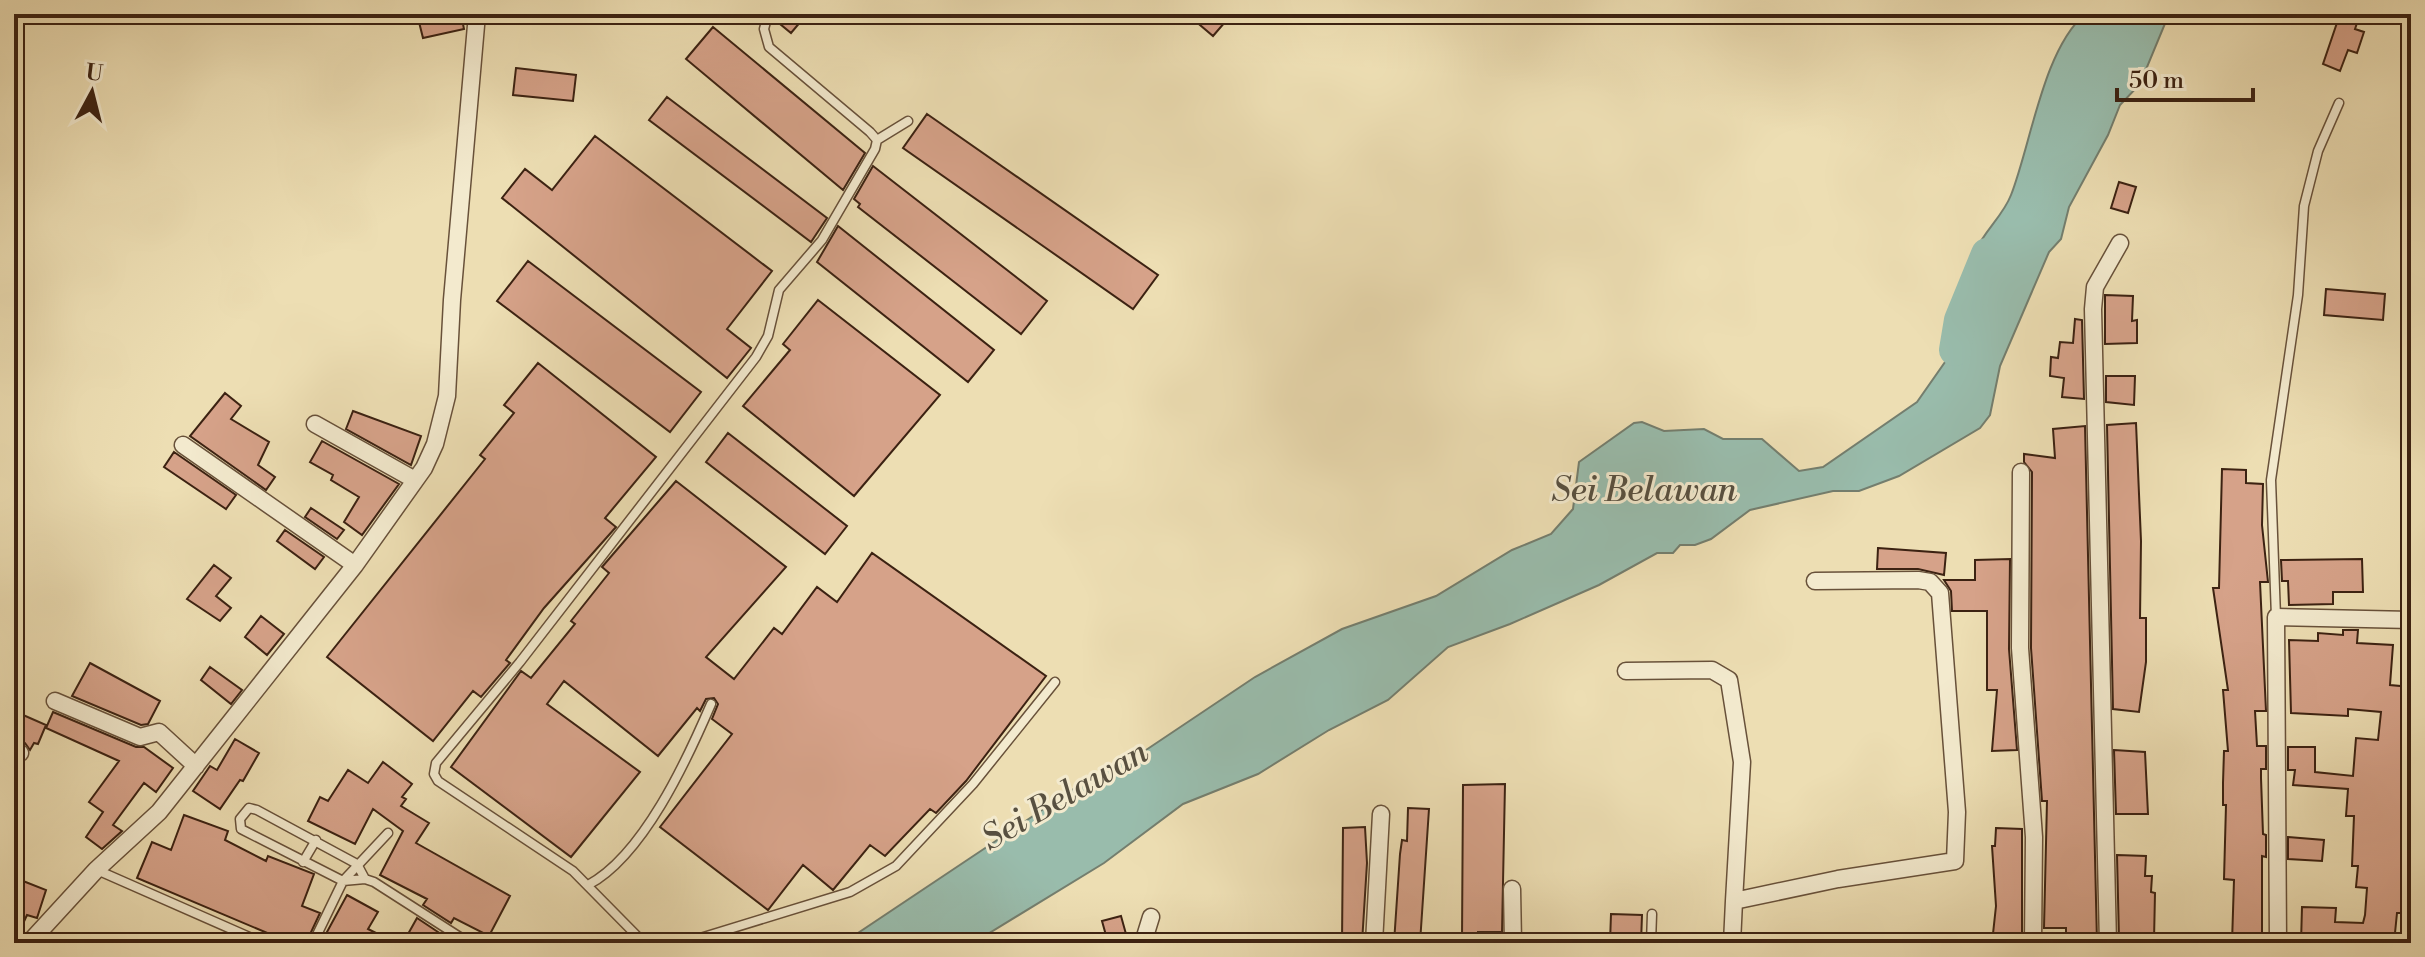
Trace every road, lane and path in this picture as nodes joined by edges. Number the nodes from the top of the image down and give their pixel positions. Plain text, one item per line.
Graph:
1 (477, 14) edge
2 (768, 14) edge
3 (2339, 103) dead end
4 (908, 121) dead end
5 (877, 140) junction
6 (2120, 243) dead end
7 (315, 424) dead end
8 (183, 445) dead end
9 (2021, 472) dead end
10 (415, 480) junction
11 (355, 565) junction
12 (1815, 581) dead end
13 (2276, 617) junction
14 (2411, 620) edge
15 (1626, 671) dead end
16 (1055, 682) dead end
17 (55, 701) dead end
18 (711, 704) dead end
19 (196, 766) junction
20 (1381, 814) dead end
21 (388, 833) dead end
22 (316, 840) junction
23 (303, 862) junction
24 (357, 864) junction
25 (96, 870) junction
26 (365, 879) junction
27 (343, 881) junction
28 (588, 885) junction
29 (1512, 889) dead end
30 (1734, 901) junction
31 (1652, 914) dead end
32 (1151, 917) dead end
33 (466, 941) edge
34 (29, 943) edge
35 (263, 943) edge
36 (313, 943) edge
37 (644, 943) edge
38 (684, 943) edge
39 (1143, 943) edge
40 (1374, 943) edge
41 (1513, 943) edge
42 (1651, 943) edge
43 (1732, 943) edge
44 (2033, 943) edge
45 (2108, 943) edge
46 (2278, 943) edge

1 - 10 street
2 - 5 lane
3 - 13 lane
4 - 5 lane
5 - 28 lane
6 - 45 street
7 - 10 street
8 - 11 street
9 - 44 street
10 - 11 street
11 - 19 street
12 - 30 street
13 - 14 street
13 - 46 street
15 - 30 street
16 - 38 lane
17 - 19 street
18 - 28 lane
19 - 25 street
20 - 40 street
21 - 24 lane
22 - 23 lane
22 - 23 lane
22 - 24 lane
23 - 27 lane
24 - 26 lane
24 - 27 lane
25 - 34 street
25 - 35 lane
26 - 27 lane
26 - 33 lane
27 - 36 lane
28 - 37 lane
29 - 41 street
30 - 43 street
31 - 42 lane
32 - 39 street

